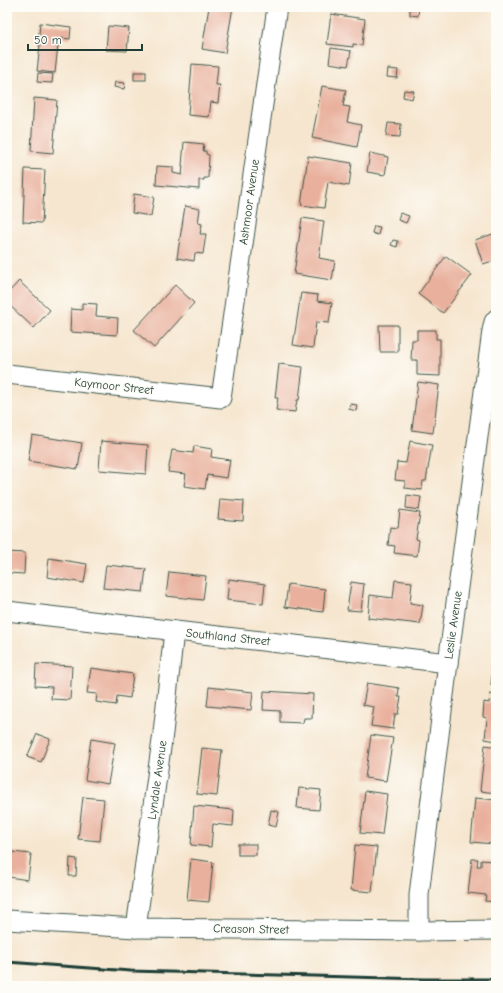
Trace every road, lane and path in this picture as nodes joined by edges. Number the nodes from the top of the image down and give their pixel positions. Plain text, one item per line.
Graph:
1 (277, 7) edge
2 (496, 319) edge
3 (7, 374) edge
4 (221, 398) joint
5 (7, 612) edge
6 (174, 631) junction
7 (448, 663) junction
8 (7, 920) edge
9 (136, 928) junction
10 (496, 930) edge
11 (419, 931) junction

1 - 4 street, Ashmoor Avenue
2 - 7 street, Leslie Avenue
3 - 4 street, Kaymoor Street
5 - 6 street, Southland Street
6 - 7 street, Southland Street
6 - 9 street, Lyndale Avenue
7 - 11 street, Leslie Avenue
8 - 9 street, Creason Street
9 - 11 street, Creason Street
10 - 11 street, Creason Street

